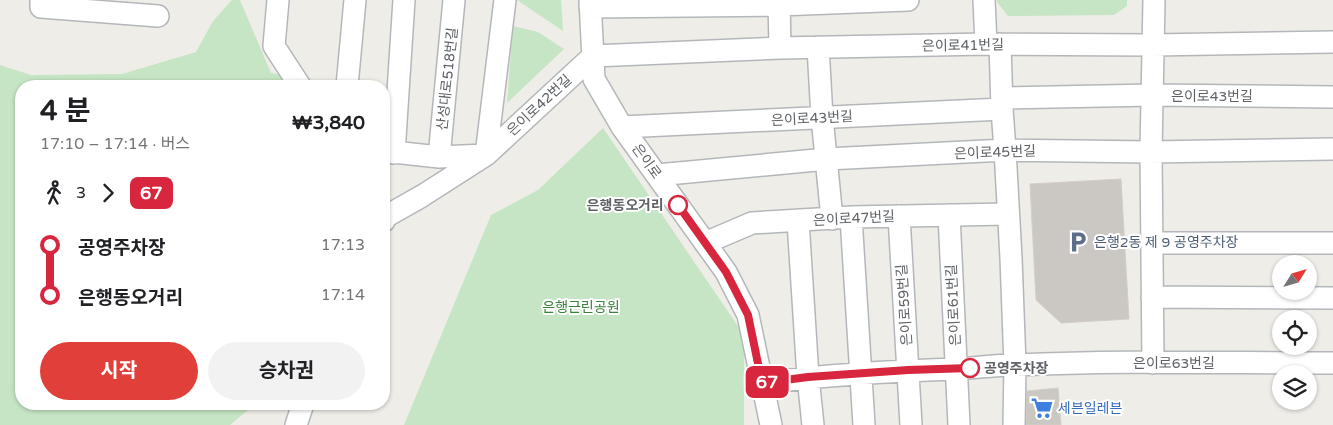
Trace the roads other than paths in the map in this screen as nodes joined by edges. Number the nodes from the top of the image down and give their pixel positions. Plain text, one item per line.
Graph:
1 (41, 0) edge
2 (278, 0) edge
3 (355, 0) edge
4 (404, 0) edge
5 (454, 0) edge
6 (505, 0) edge
7 (908, 0) edge
8 (984, 0) edge
9 (1154, 0) edge
10 (779, 2) edge
11 (590, 4) edge
12 (96, 6) edge
13 (158, 16) dead end
14 (1333, 42) edge
15 (993, 44) junction
16 (1153, 44) junction
17 (780, 48) junction
18 (818, 48) junction
19 (593, 56) junction
20 (296, 80) edge
21 (348, 80) edge
22 (1152, 95) junction
23 (1333, 97) edge
24 (1002, 103) junction
25 (822, 117) junction
26 (622, 127) junction
27 (390, 142) edge
28 (1333, 149) edge
29 (1006, 150) junction
30 (390, 152) edge
31 (1150, 152) junction
32 (486, 155) junction
33 (439, 157) junction
34 (827, 159) junction
35 (658, 175) junction
36 (390, 214) edge
37 (1008, 214) junction
38 (949, 215) junction
39 (899, 216) junction
40 (842, 218) junction
41 (798, 221) junction
42 (1333, 242) edge
43 (705, 243) junction
44 (1151, 244) junction
45 (1152, 297) junction
46 (1333, 298) edge
47 (1153, 363) junction
48 (1333, 363) edge
49 (1015, 364) junction
50 (957, 369) junction
51 (908, 370) junction
52 (860, 374) junction
53 (808, 377) junction
54 (762, 383) junction
55 (301, 410) edge
56 (296, 425) edge
57 (771, 425) edge
58 (813, 425) edge
59 (864, 425) edge
60 (912, 425) edge
61 (959, 425) edge
62 (1014, 425) edge

1 - 12 street
2 - 20 street
3 - 21 street
4 - 27 street
5 - 33 street, 산성대로518번길
6 - 32 street
7 - 10 street
8 - 15 street
9 - 16 street
10 - 11 street
10 - 17 street
11 - 19 street, 은이로
12 - 13 street
14 - 16 street, 은이로41번길
15 - 16 street, 은이로41번길
15 - 18 street, 은이로41번길
15 - 24 street
16 - 22 street
17 - 18 street, 은이로41번길
17 - 19 street, 은이로41번길
18 - 25 street
19 - 26 street, 은이로
19 - 32 street, 은이로42번길
22 - 23 street, 은이로43번길
22 - 24 street, 은이로43번길
22 - 31 street
24 - 25 street, 은이로43번길
24 - 29 street
25 - 26 street, 은이로43번길
25 - 34 street
26 - 35 street, 은이로
28 - 31 street, 은이로45번길
29 - 31 street, 은이로45번길
29 - 34 street, 은이로45번길
29 - 37 street
30 - 33 street
31 - 44 street
32 - 33 street
32 - 36 street, 은이로42번길
34 - 35 street, 은이로45번길
34 - 40 street
35 - 43 street, 은이로
37 - 38 street, 은이로47번길
37 - 49 street
38 - 39 street, 은이로47번길
38 - 50 street, 은이로61번길
39 - 40 street, 은이로47번길
39 - 51 street, 은이로59번길
40 - 41 street, 은이로47번길
40 - 52 street
41 - 43 street, 은이로47번길
41 - 53 street
42 - 44 street
43 - 54 street, 은이로
44 - 45 street
45 - 46 street
45 - 47 street
47 - 48 street, 은이로63번길
47 - 49 street, 은이로63번길
49 - 50 street, 은이로63번길
49 - 62 street
50 - 51 street, 은이로63번길
50 - 61 street, 은이로61번길
51 - 52 street, 은이로63번길
51 - 60 street, 은이로59번길
52 - 53 street, 은이로63번길
52 - 59 street
53 - 54 street, 은이로63번길
53 - 58 street
54 - 57 street, 은이로
55 - 56 street

